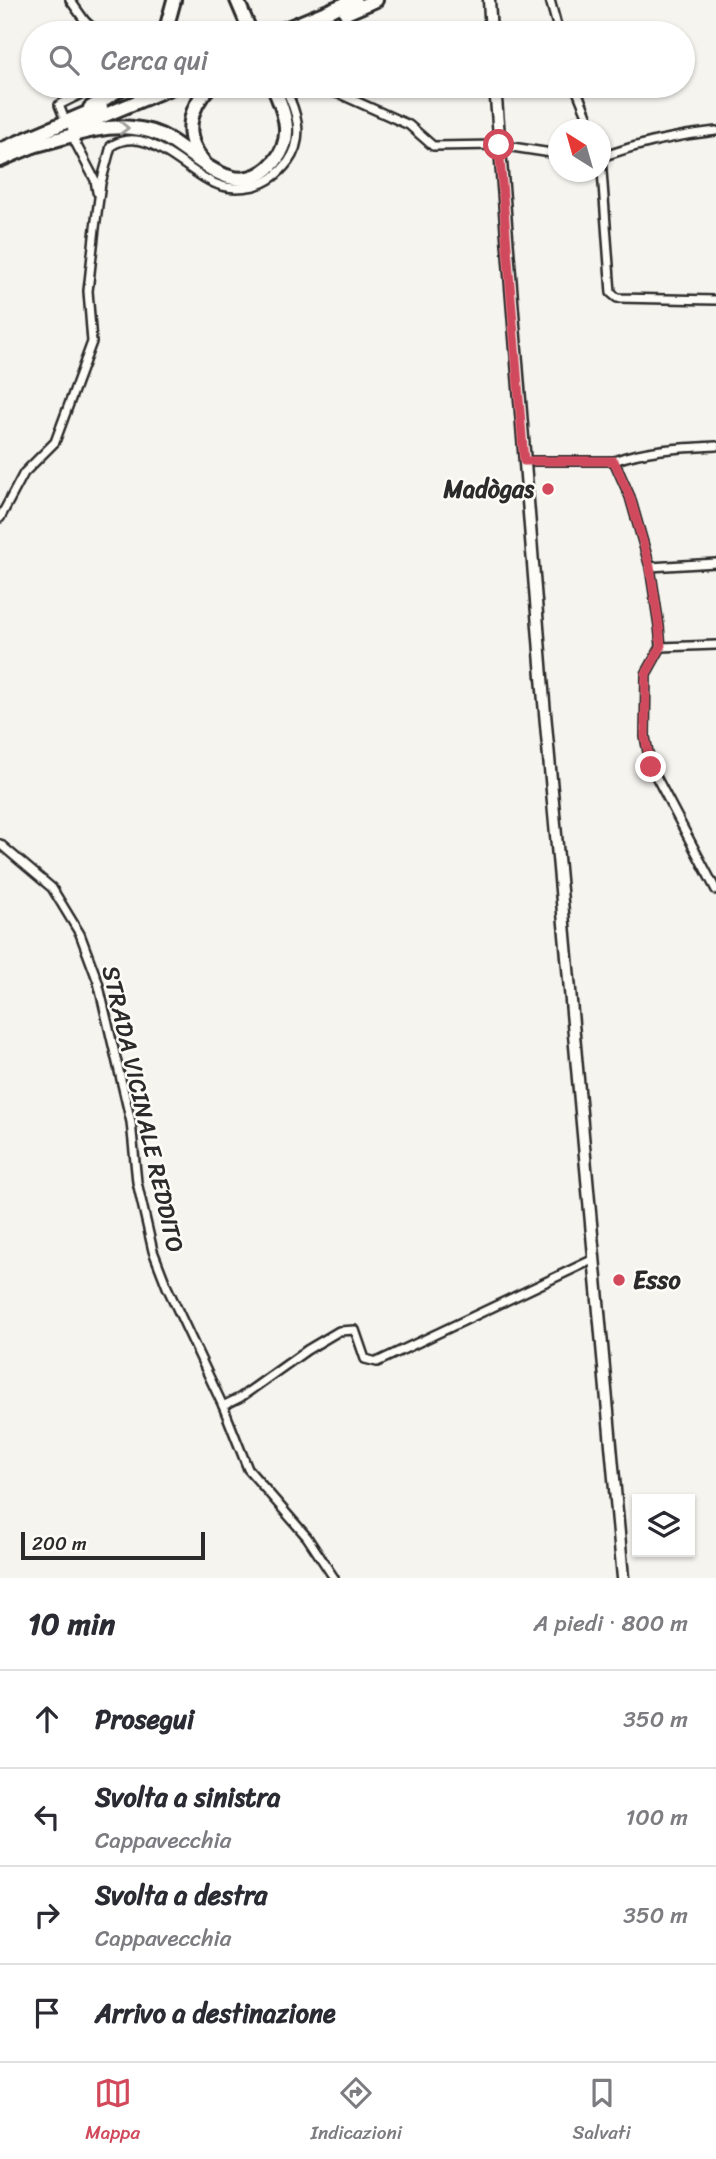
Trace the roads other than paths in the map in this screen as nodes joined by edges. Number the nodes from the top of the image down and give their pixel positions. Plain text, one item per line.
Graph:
1 (70, 0) edge
2 (174, 0) edge
3 (237, 0) edge
4 (355, 0) edge
5 (376, 0) edge
6 (489, 0) edge
7 (550, 0) edge
8 (85, 21) edge
9 (168, 21) edge
10 (246, 21) edge
11 (304, 21) edge
12 (326, 21) edge
13 (490, 21) edge
14 (556, 21) edge
15 (73, 98) edge
16 (107, 98) edge
17 (124, 98) edge
18 (147, 98) edge
19 (201, 98) edge
20 (277, 98) edge
21 (290, 98) edge
22 (349, 98) edge
23 (496, 98) edge
24 (580, 98) edge
25 (63, 114) dead end
26 (588, 119) edge
27 (44, 131) junction
28 (716, 131) edge
29 (75, 142) dead end
30 (499, 145) junction
31 (33, 146) junction
32 (0, 149) edge
33 (548, 152) edge
34 (611, 154) edge
35 (0, 160) edge
36 (214, 171) junction
37 (603, 182) edge
38 (98, 197) junction
39 (716, 300) edge
40 (716, 446) edge
41 (524, 461) junction
42 (614, 461) junction
43 (0, 518) edge
44 (716, 564) edge
45 (650, 567) junction
46 (716, 645) edge
47 (661, 647) junction
48 (0, 844) edge
49 (716, 890) edge
50 (594, 1259) junction
51 (223, 1406) junction
52 (334, 1578) edge
53 (623, 1578) edge

1 - 8 street
2 - 9 highway
3 - 10 highway
4 - 11 highway
5 - 12 highway
6 - 13 main road
7 - 14 street
15 - 25 street
16 - 27 highway
17 - 27 highway
18 - 31 highway
19 - 36 highway
20 - 36 highway
21 - 38 street
22 - 30 street
23 - 30 main road
24 - 26 street
27 - 32 highway
28 - 34 street
29 - 38 street
30 - 33 street
30 - 41 main road
31 - 35 highway
31 -> 36 highway
37 - 39 street
38 - 43 street
40 - 42 street
41 - 42 street
41 - 50 main road
42 - 45 street
44 - 45 street
45 - 47 street
46 - 47 street
47 - 49 street
48 - 51 street, STRADA VICINALE REDDITO
50 - 51 street
50 - 53 main road
51 - 52 street, STRADA VICINALE REDDITO

